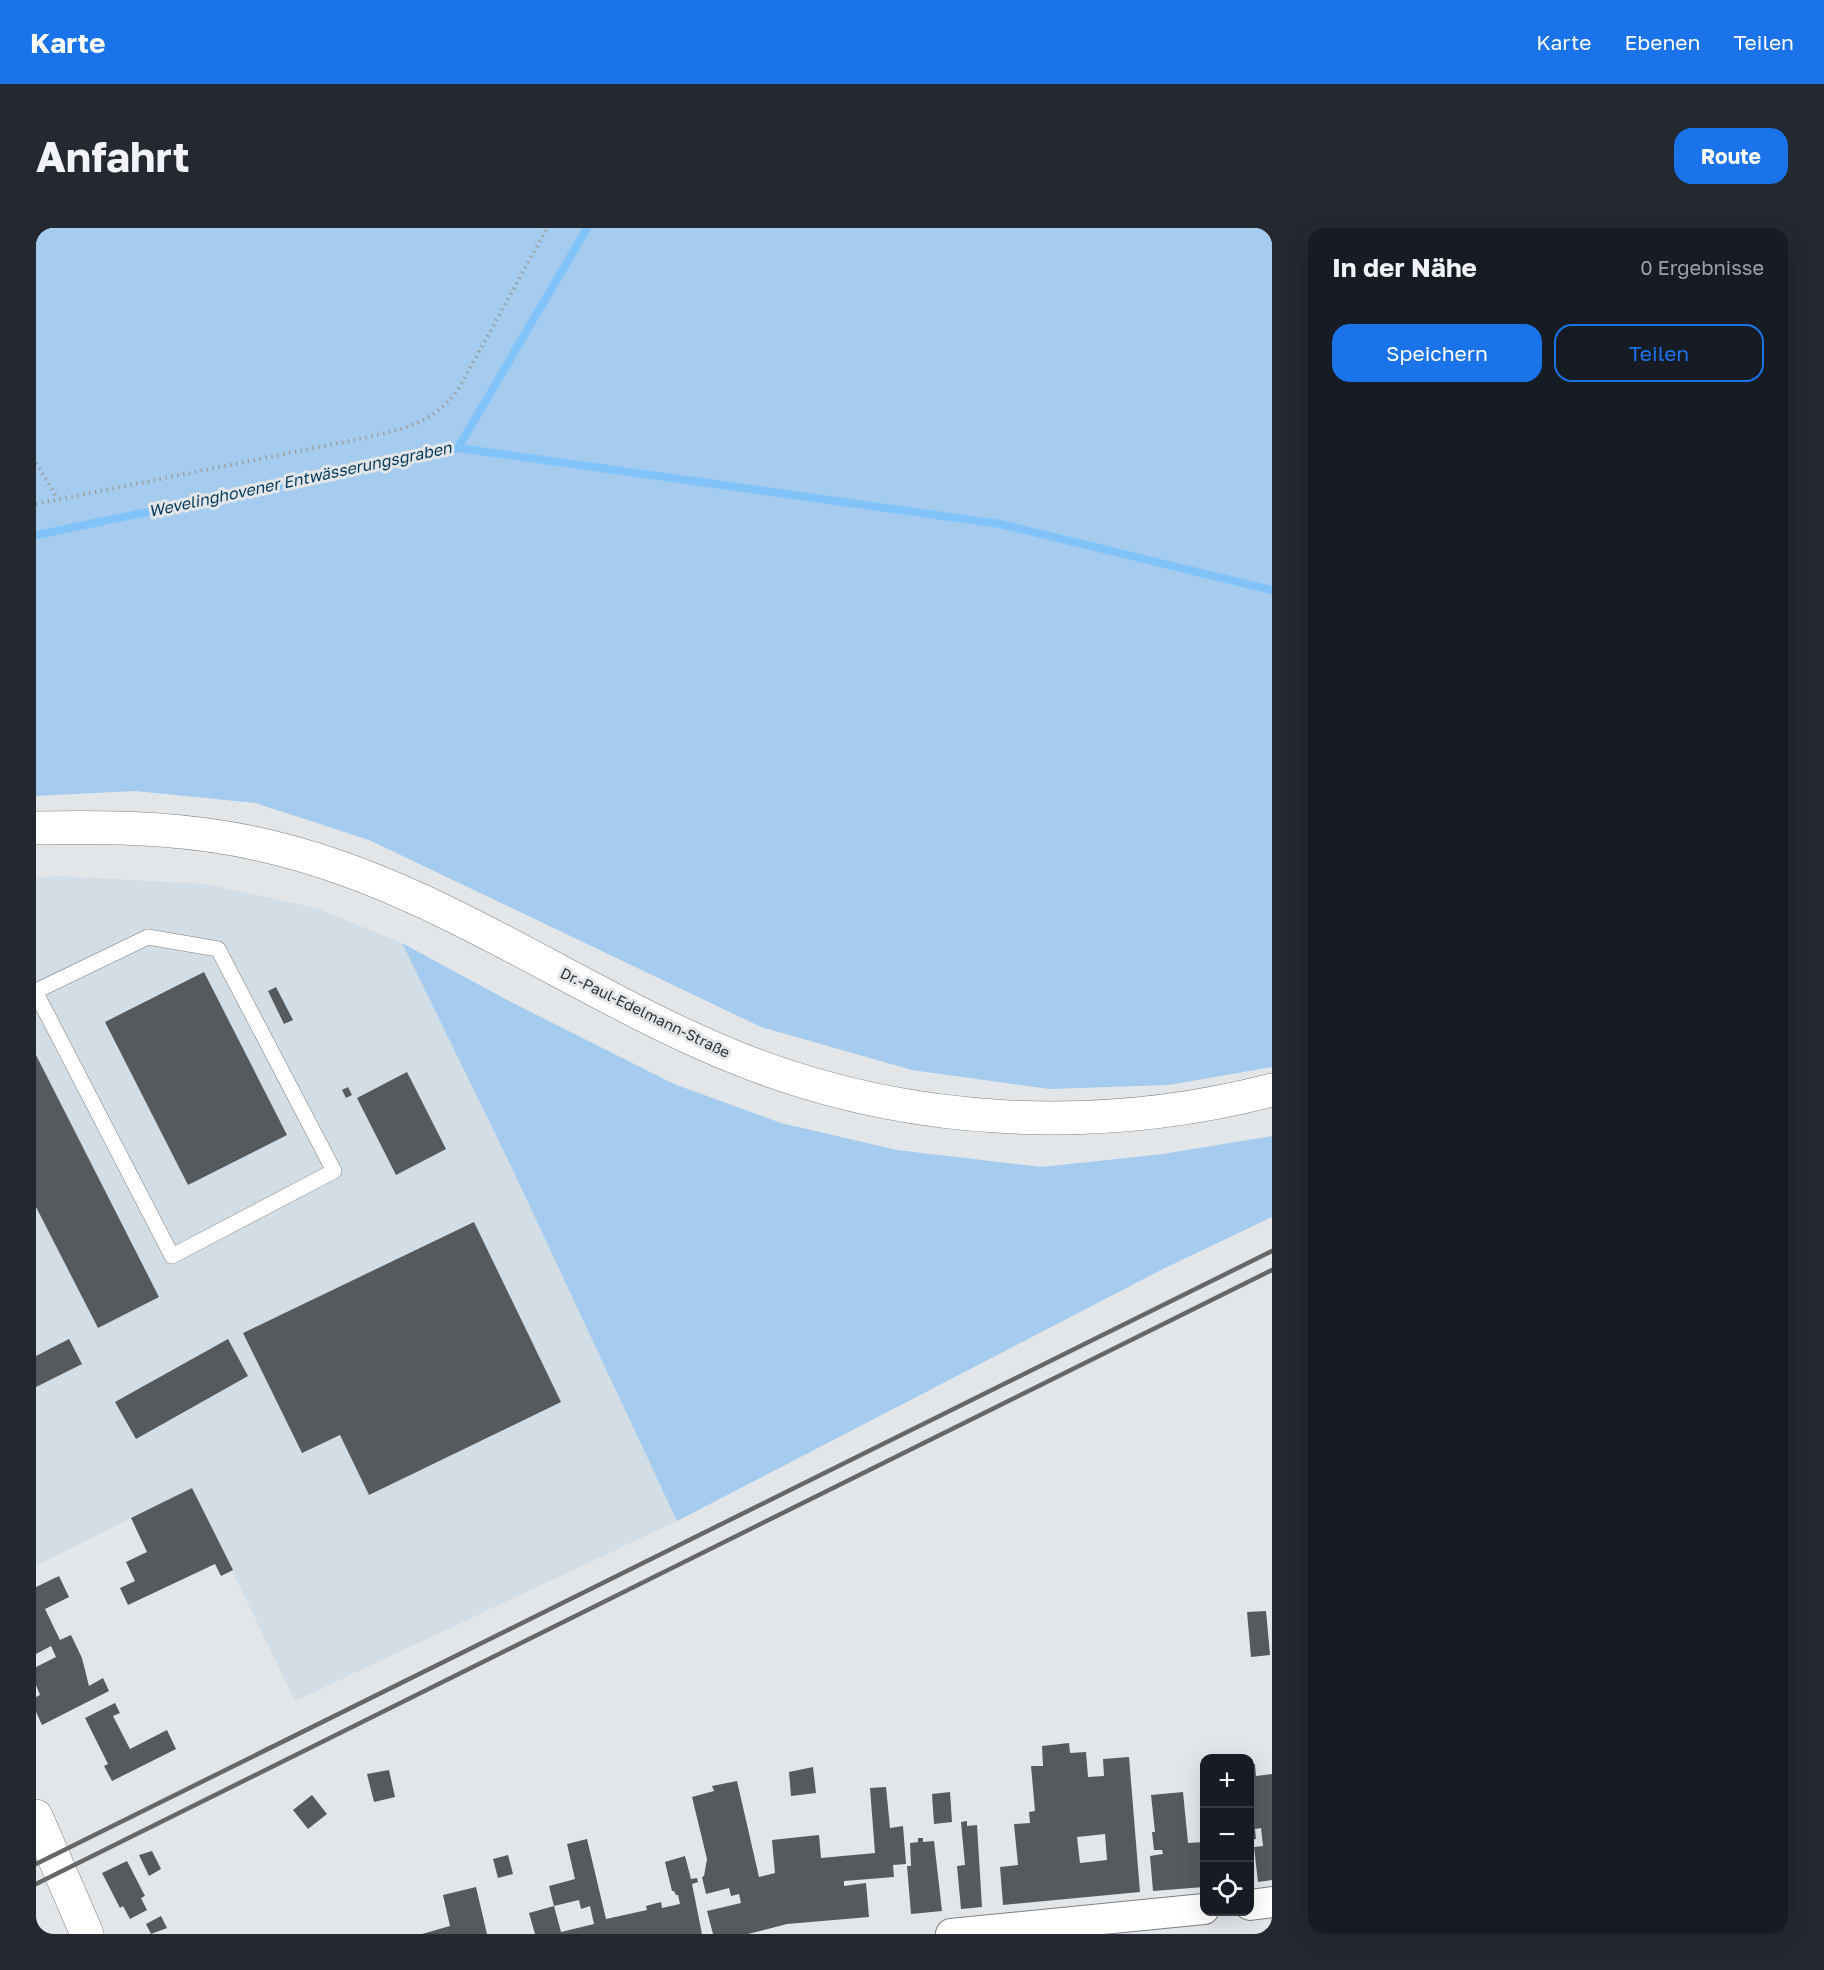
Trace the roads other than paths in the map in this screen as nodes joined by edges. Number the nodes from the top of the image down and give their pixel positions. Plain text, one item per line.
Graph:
1 (36, 828) edge
2 (36, 992) edge
3 (1272, 1090) edge
4 (36, 1816) edge
5 (1272, 1902) edge
6 (1254, 1904) edge
7 (1200, 1909) edge
8 (87, 1934) edge
9 (951, 1934) edge

1 - 3 street, Dr.-Paul-Edelmann-Straße
2 - 2 lane
4 - 8 street
5 - 6 street
7 - 9 street

